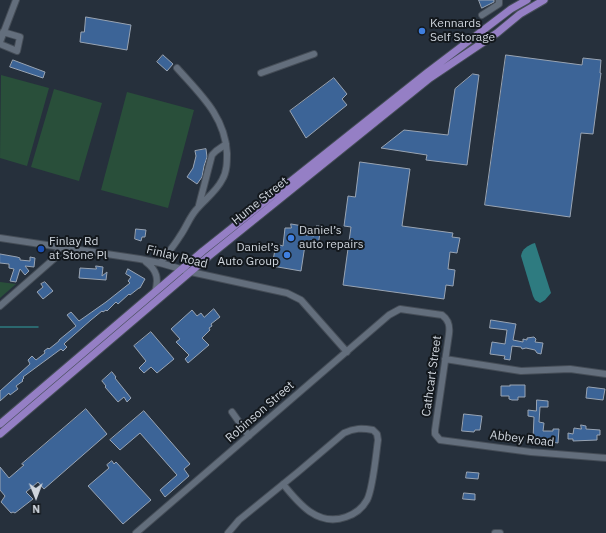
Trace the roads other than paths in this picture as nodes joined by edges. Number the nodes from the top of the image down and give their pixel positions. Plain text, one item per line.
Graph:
1 (16, 0) edge
2 (499, 0) edge
3 (526, 0) edge
4 (544, 0) edge
5 (482, 15) dead end
6 (4, 32) junction
7 (0, 43) edge
8 (314, 54) dead end
9 (177, 68) dead end
10 (260, 73) dead end
11 (226, 144) junction
12 (197, 208) junction
13 (0, 238) edge
14 (59, 247) junction
15 (140, 260) junction
16 (160, 263) junction
17 (182, 270) junction
18 (191, 272) junction
19 (154, 293) junction
20 (0, 306) edge
21 (400, 309) joint
22 (347, 352) junction
23 (446, 359) junction
24 (606, 374) edge
25 (232, 412) dead end
26 (0, 424) edge
27 (0, 434) edge
28 (249, 436) junction
29 (437, 437) joint
30 (606, 458) edge
31 (284, 484) junction
32 (136, 533) edge
33 (228, 533) edge
34 (495, 533) edge
35 (500, 533) edge

1 - 6 street
2 - 5 street
3 - 17 main road, Hume Street
4 - 18 main road, Hume Street
6 - 7 street
6 - 7 street
8 - 10 street
9 - 11 street
11 - 12 street
11 - 12 street
12 - 16 street
13 - 14 street, Finlay Road
14 - 15 street, Finlay Road
14 - 20 street
15 - 16 street, Finlay Road
15 - 19 street
16 - 17 street, Finlay Road
17 - 18 street, Finlay Road
17 - 19 main road, Hume Street
18 - 22 street, Finlay Road
18 - 27 main road, Hume Street
19 - 26 main road, Hume Street
21 - 22 street, Robinson Street
21 - 23 street, Cathcart Street
22 - 28 street, Robinson Street
23 - 24 street
23 - 29 street, Cathcart Street
25 - 28 street
28 - 32 street, Robinson Street
29 - 30 street, Abbey Road
31 - 31 street
31 - 33 street
34 - 35 street

